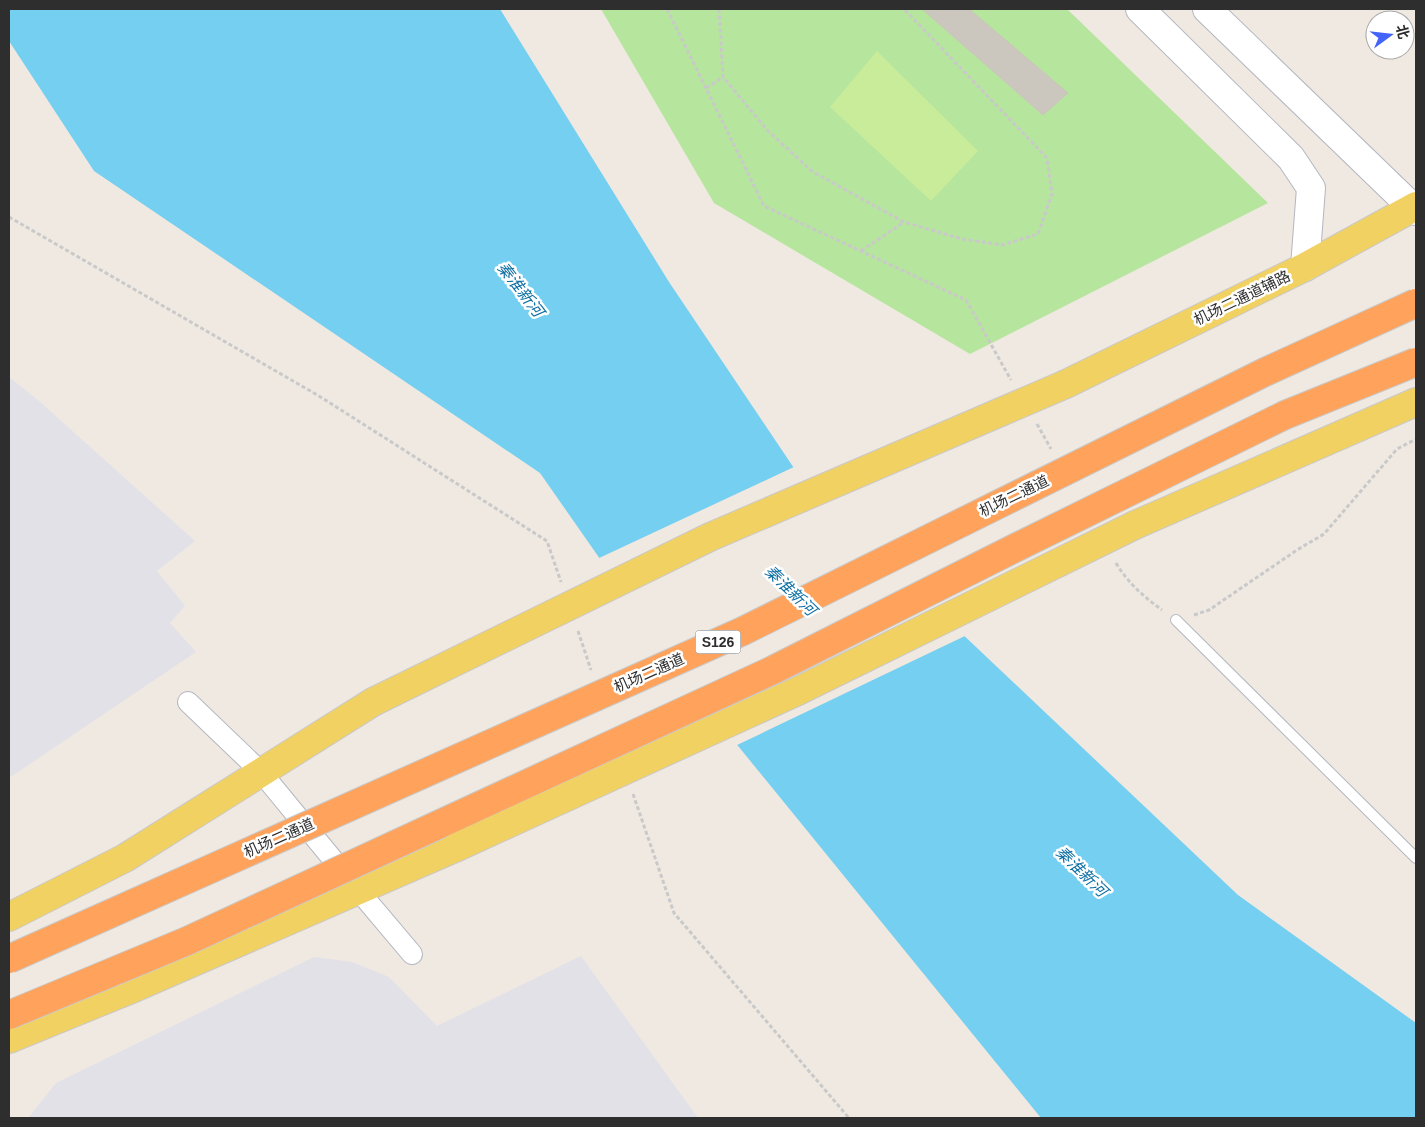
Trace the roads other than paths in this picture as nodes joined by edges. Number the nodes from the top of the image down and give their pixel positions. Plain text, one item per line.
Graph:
1 (1140, 9) edge
2 (1207, 9) edge
3 (1415, 208) edge
4 (1305, 267) junction
5 (1416, 303) edge
6 (1416, 362) edge
7 (1416, 402) edge
8 (1176, 620) dead end
9 (188, 702) dead end
10 (261, 772) junction
11 (1416, 858) edge
12 (358, 890) junction
13 (9, 917) edge
14 (412, 954) dead end
15 (9, 959) edge
16 (9, 1015) edge
17 (9, 1039) edge

1 - 4 street
2 - 3 street
3 - 4 main road, 机场二通道辅路
4 - 10 main road, 机场二通道辅路, bridge
5 - 15 highway, 机场二通道 / S126, bridge
6 - 16 highway, bridge
7 - 12 main road, bridge
8 - 11 lane
9 - 10 street
10 - 12 street
10 - 13 main road, 机场二通道辅路
12 - 14 street
12 - 17 main road

